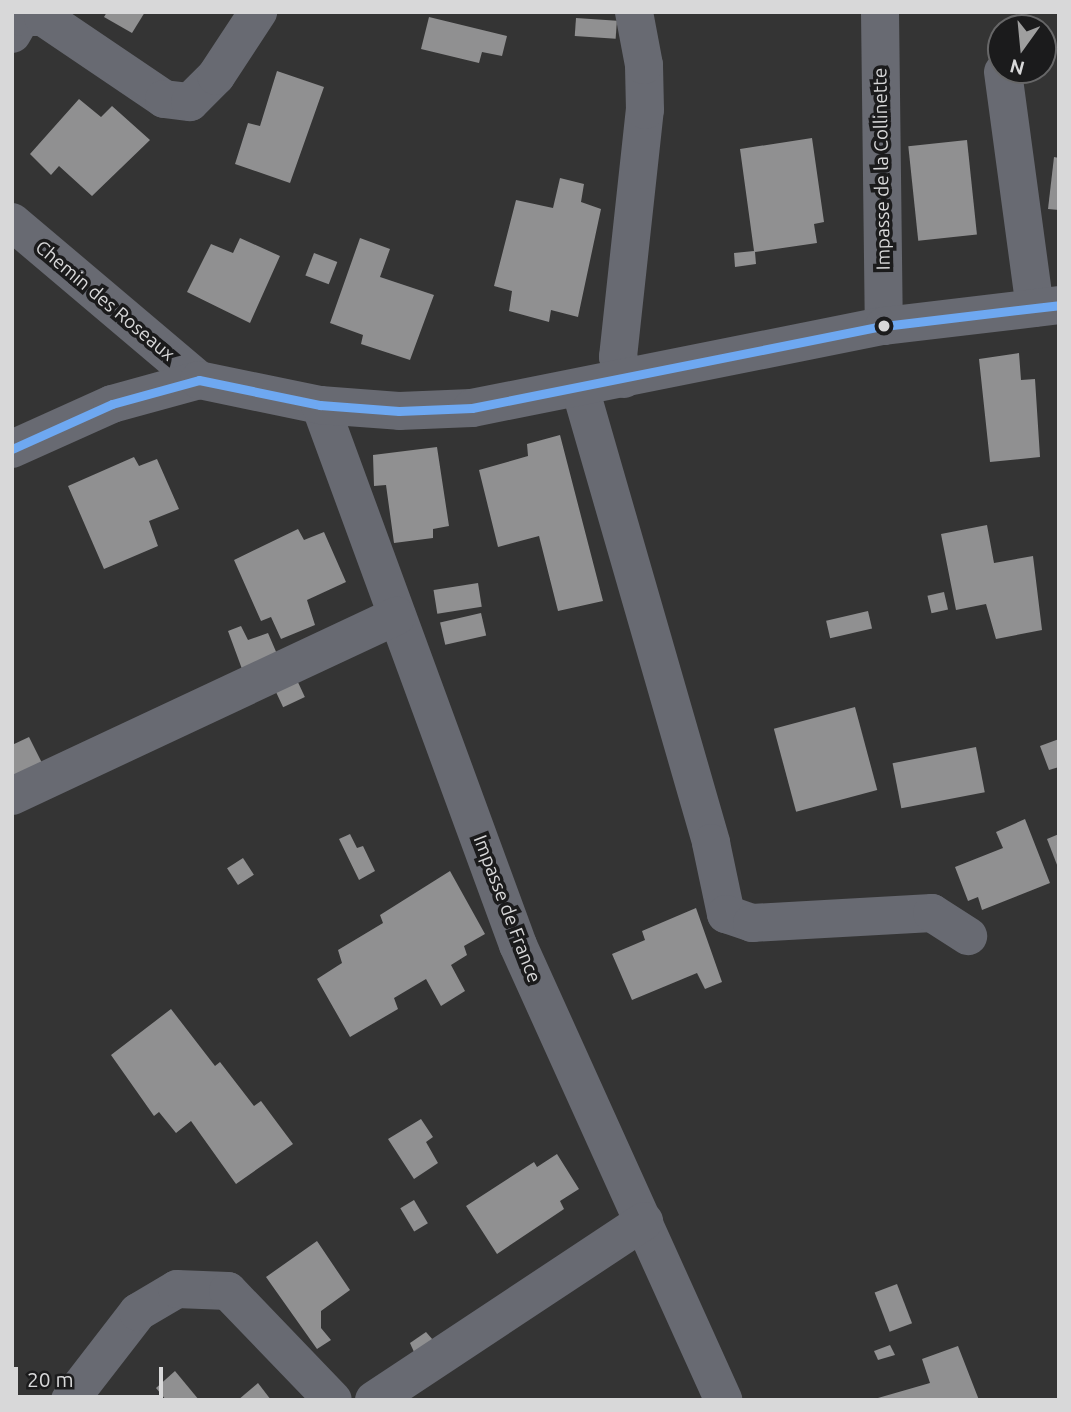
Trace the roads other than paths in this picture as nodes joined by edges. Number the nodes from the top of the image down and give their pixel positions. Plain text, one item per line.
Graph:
1 (258, 12) edge
2 (634, 12) edge
3 (880, 12) edge
4 (12, 34) edge
5 (1005, 84) edge
6 (12, 222) edge
7 (1047, 307) edge
8 (884, 326) junction
9 (624, 379) junction
10 (199, 380) junction
11 (580, 388) junction
12 (320, 405) junction
13 (12, 449) edge
14 (397, 616) junction
15 (12, 796) edge
16 (968, 936) dead end
17 (644, 1222) junction
18 (70, 1400) edge
19 (333, 1400) edge
20 (374, 1400) edge
21 (723, 1400) edge

1 - 4 street
2 - 9 street
3 - 8 street, Impasse de la Collinette
5 - 7 street
6 - 10 street, Chemin des Roseaux
7 - 8 street
8 - 9 street
9 - 11 street
10 - 12 street
10 - 13 street
11 - 12 street
11 - 16 street
12 - 14 street, Impasse de France
14 - 15 street
14 - 17 street, Impasse de France
17 - 20 street
17 - 21 street, Impasse de France
18 - 19 street

